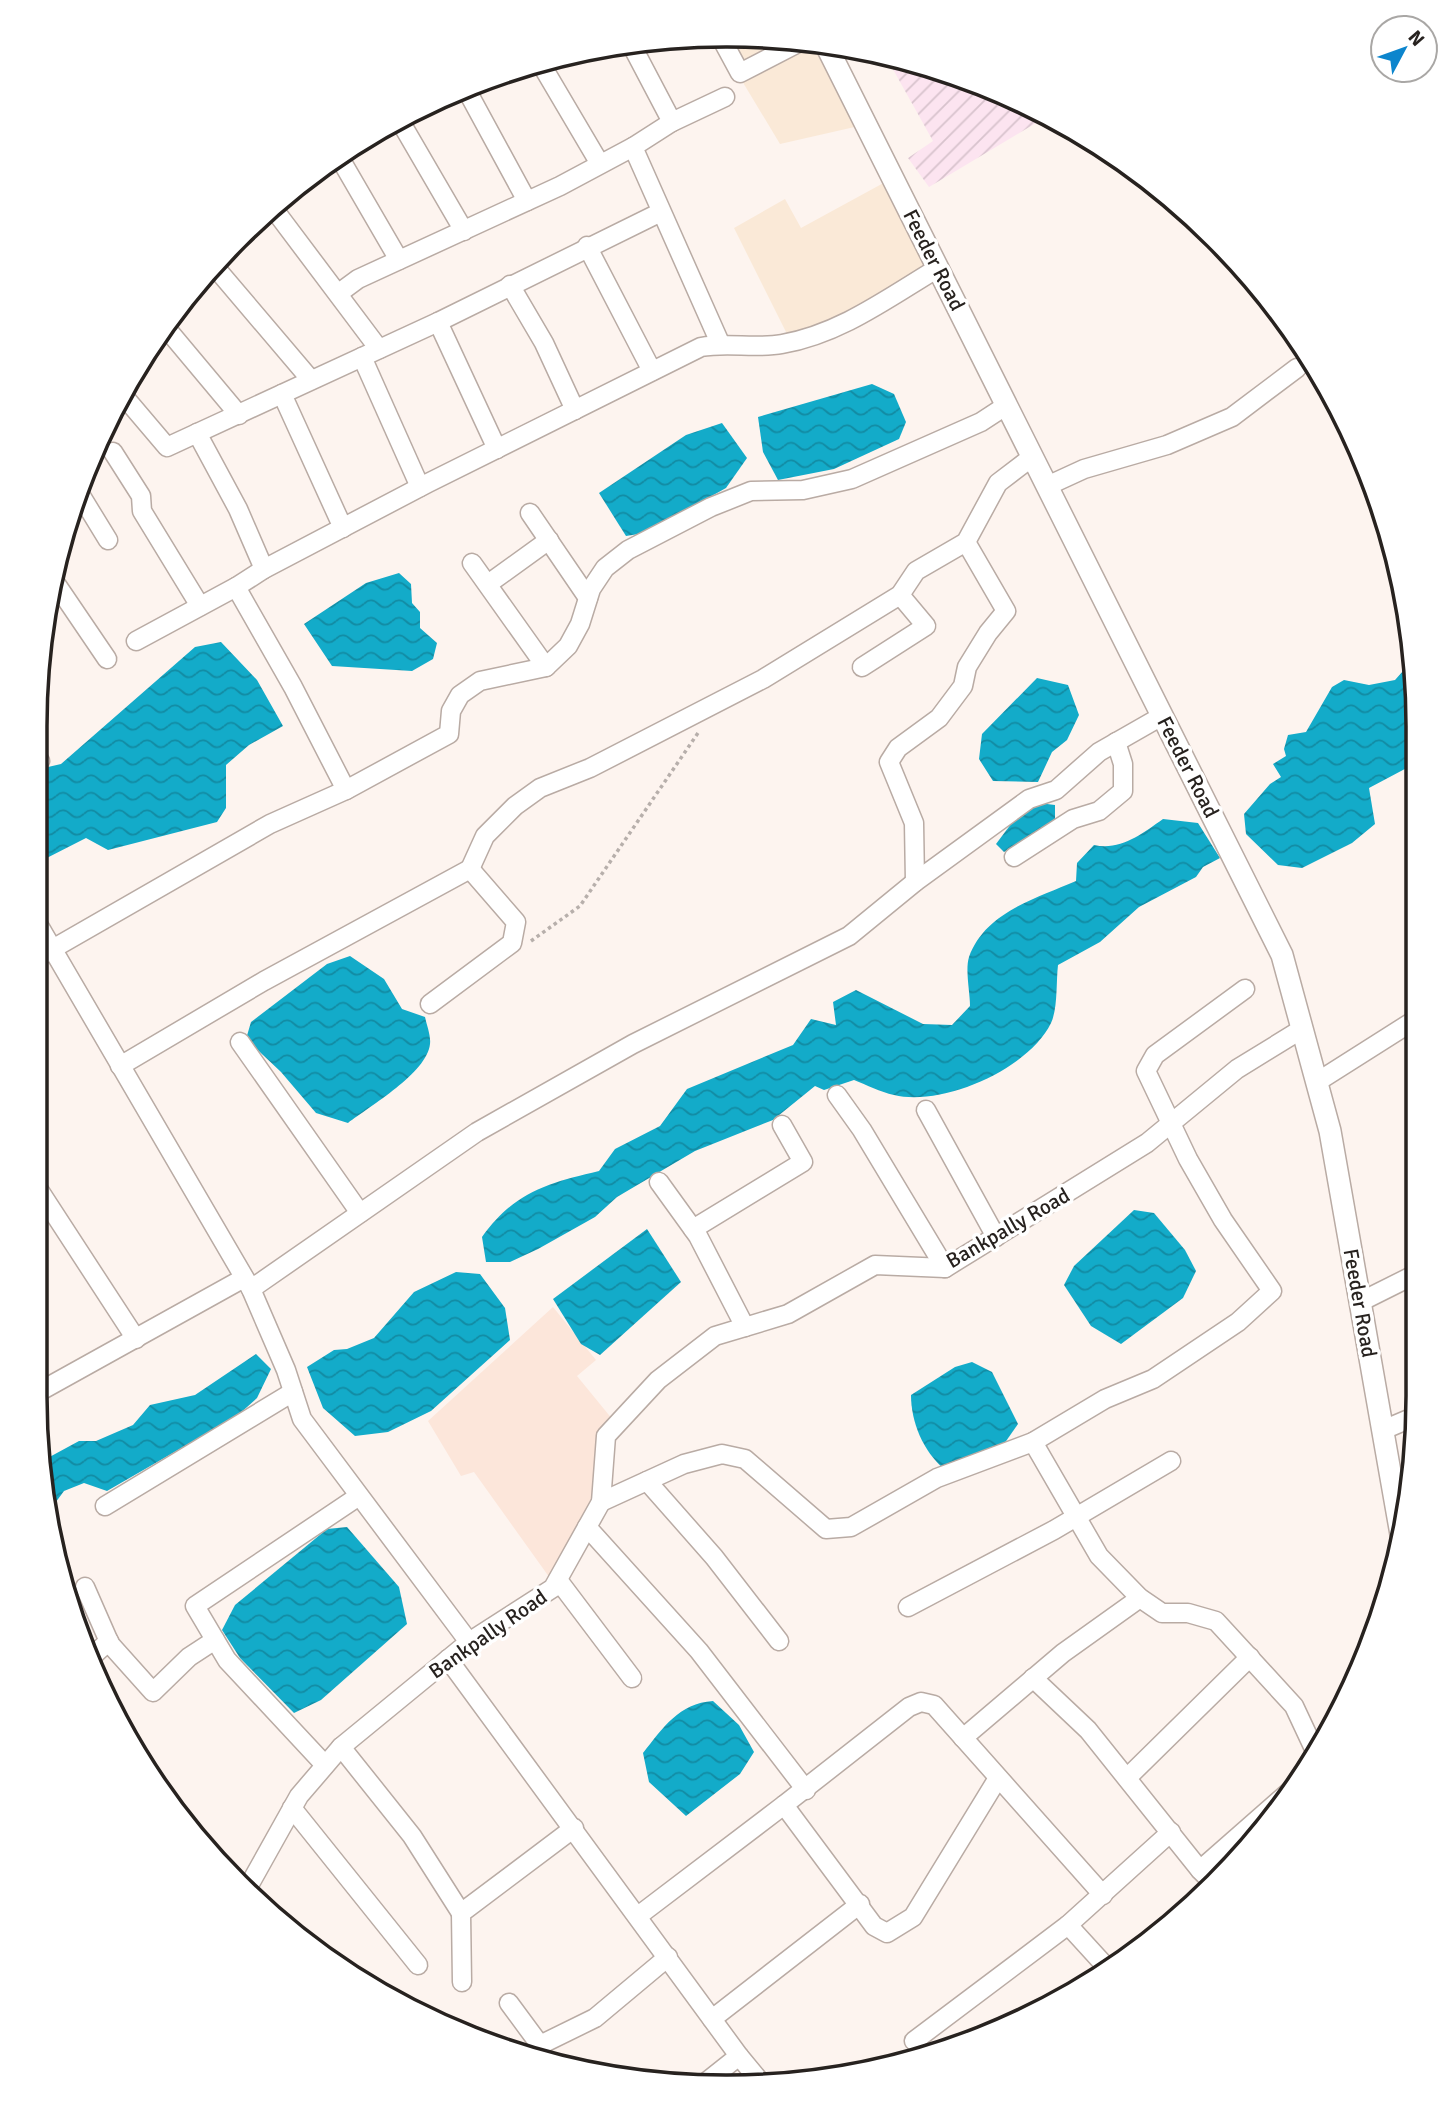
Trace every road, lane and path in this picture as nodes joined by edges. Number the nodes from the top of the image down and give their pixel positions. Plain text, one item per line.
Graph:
1 (726, 47) edge
2 (784, 50) edge
3 (636, 53) edge
4 (831, 56) edge
5 (546, 72) edge
6 (725, 97) dead end
7 (471, 98) edge
8 (673, 122) junction
9 (404, 129) edge
10 (633, 147) junction
11 (600, 164) junction
12 (344, 166) edge
13 (527, 201) junction
14 (661, 212) junction
15 (279, 216) edge
16 (464, 231) junction
17 (587, 246) junction
18 (399, 260) junction
19 (938, 268) junction
20 (221, 274) edge
21 (510, 285) junction
22 (339, 293) junction
23 (438, 322) junction
24 (172, 335) edge
25 (720, 343) junction
26 (379, 349) junction
27 (362, 357) junction
28 (1297, 368) dead end
29 (652, 371) junction
30 (312, 380) junction
31 (282, 394) junction
32 (129, 403) edge
33 (1007, 405) junction
34 (575, 410) junction
35 (239, 415) junction
36 (197, 433) junction
37 (496, 449) junction
38 (113, 452) dead end
39 (1032, 457) junction
40 (1047, 486) junction
41 (420, 487) junction
42 (85, 503) edge
43 (530, 513) dead end
44 (343, 528) junction
45 (108, 540) dead end
46 (548, 540) junction
47 (966, 542) junction
48 (472, 563) dead end
49 (264, 569) junction
50 (488, 584) junction
51 (236, 587) junction
52 (61, 591) edge
53 (900, 595) junction
54 (588, 598) junction
55 (200, 606) junction
56 (136, 640) dead end
57 (107, 659) dead end
58 (546, 667) junction
59 (862, 667) dead end
60 (1162, 716) junction
61 (701, 728) dead end
62 (1116, 742) junction
63 (346, 790) junction
64 (1014, 857) dead end
65 (470, 869) junction
66 (915, 882) junction
67 (47, 937) edge
68 (512, 943) junction
69 (54, 948) junction
70 (47, 952) edge
71 (1245, 989) dead end
72 (430, 1004) dead end
73 (1406, 1026) edge
74 (1302, 1029) junction
75 (240, 1042) dead end
76 (120, 1066) junction
77 (1317, 1082) junction
78 (837, 1095) dead end
79 (926, 1110) dead end
80 (1171, 1123) junction
81 (782, 1125) dead end
82 (659, 1182) dead end
83 (47, 1202) edge
84 (359, 1213) junction
85 (693, 1229) junction
86 (996, 1237) junction
87 (945, 1268) junction
88 (1406, 1279) edge
89 (248, 1284) junction
90 (1360, 1302) junction
91 (746, 1327) junction
92 (136, 1339) junction
93 (47, 1387) edge
94 (293, 1392) junction
95 (1405, 1421) edge
96 (1383, 1430) junction
97 (1033, 1442) junction
98 (1171, 1461) dead end
99 (648, 1481) junction
100 (359, 1496) junction
101 (601, 1502) junction
102 (105, 1506) dead end
103 (1396, 1507) edge
104 (1076, 1516) junction
105 (587, 1527) junction
106 (558, 1580) junction
107 (85, 1587) dead end
108 (1140, 1598) junction
109 (908, 1606) dead end
110 (215, 1640) junction
111 (109, 1641) junction
112 (779, 1641) dead end
113 (469, 1642) junction
114 (98, 1651) edge
115 (1250, 1657) junction
116 (448, 1659) junction
117 (632, 1678) dead end
118 (1034, 1678) junction
119 (963, 1738) junction
120 (1311, 1742) edge
121 (341, 1747) junction
122 (325, 1765) junction
123 (998, 1778) junction
124 (1127, 1778) junction
125 (806, 1790) junction
126 (783, 1805) junction
127 (292, 1808) junction
128 (1253, 1823) edge
129 (574, 1828) junction
130 (1171, 1832) junction
131 (1200, 1870) junction
132 (1206, 1876) edge
133 (251, 1881) edge
134 (1102, 1895) junction
135 (860, 1904) junction
136 (461, 1913) junction
137 (638, 1916) junction
138 (1068, 1925) junction
139 (668, 1957) junction
140 (1102, 1961) edge
141 (418, 1965) dead end
142 (461, 1982) dead end
143 (509, 2003) dead end
144 (712, 2019) junction
145 (914, 2041) dead end
146 (535, 2047) edge
147 (540, 2049) edge
148 (739, 2056) junction
149 (754, 2074) edge
150 (716, 2075) edge

1 - 2 street
3 - 8 street
4 - 19 street, Feeder Road
5 - 11 street
6 - 8 street
7 - 13 street
8 - 10 street
9 - 16 street
10 - 11 street
10 - 14 street
11 - 13 street
12 - 18 street
13 - 16 street
14 - 17 street
14 - 25 street
15 - 22 street
16 - 18 street
17 - 21 street
17 - 29 street
18 - 22 street
19 - 25 street
19 - 33 street, Feeder Road
20 - 30 street
21 - 23 street
21 - 34 street
22 - 26 street
23 - 26 street
23 - 37 street
24 - 35 street
25 - 29 street
26 - 27 street
27 - 30 street
27 - 41 street
28 - 40 street
29 - 34 street
30 - 31 street
31 - 35 street
31 - 44 street
32 - 36 street
33 - 39 street, Feeder Road
33 - 54 street
34 - 37 street
35 - 36 street
36 - 49 street
37 - 41 street
38 - 55 street
39 - 40 street, Feeder Road
39 - 47 street
40 - 60 street, Feeder Road
41 - 44 street
42 - 45 street
43 - 46 street
44 - 49 street
46 - 50 street
46 - 54 street
47 - 53 street
47 - 66 street
48 - 50 street
49 - 51 street
50 - 58 street
51 - 55 street
51 - 63 street
52 - 57 street
53 - 59 street
53 - 65 street
54 - 58 street
55 - 56 street
58 - 63 street
60 - 62 street
60 - 74 street, Feeder Road
61 - 68 path
62 - 64 street
62 - 66 street
63 - 69 street
65 - 68 street
65 - 76 street
66 - 84 street
67 - 69 street
68 - 72 street
69 - 70 street
69 - 76 street
71 - 80 street
73 - 77 street
74 - 77 street, Feeder Road
74 - 80 street, Bankpally Road
75 - 84 street
76 - 89 street
77 - 90 street, Feeder Road
78 - 87 street
79 - 86 street
80 - 86 street, Bankpally Road
80 - 97 street
81 - 85 street
82 - 85 street
83 - 92 street
84 - 89 street
85 - 91 street
86 - 87 street, Bankpally Road
87 - 91 street, Bankpally Road
88 - 90 street
89 - 92 street
89 - 94 street
90 - 96 street, Feeder Road
91 - 101 street, Bankpally Road
92 - 93 street
94 - 100 street
94 - 102 street
95 - 96 street
96 - 103 street, Feeder Road
97 - 99 street
97 - 104 street
98 - 104 street
99 - 101 street
99 - 112 street
100 - 110 street
100 - 113 street
101 - 105 street, Bankpally Road
104 - 108 street
104 - 109 street
105 - 106 street, Bankpally Road
105 - 125 street
106 - 113 street, Bankpally Road
106 - 117 street
107 - 111 street
108 - 115 street
108 - 118 street
110 - 111 street
110 - 122 street
111 - 114 street
113 - 116 street, Bankpally Road
115 - 120 street
115 - 124 street
116 - 121 street, Bankpally Road
116 - 129 street
118 - 119 street
118 - 124 street
119 - 123 street
119 - 125 street
121 - 122 street, Bankpally Road
121 - 136 street
122 - 127 street, Bankpally Road
123 - 134 street
123 - 135 street
124 - 130 street
125 - 126 street
126 - 135 street
126 - 137 street
127 - 133 street, Bankpally Road
127 - 141 street
128 - 131 street
129 - 136 street
129 - 137 street
130 - 131 street
130 - 134 street
131 - 132 street
134 - 138 street
135 - 144 street
136 - 142 street
137 - 139 street
138 - 140 street
138 - 145 street
139 - 144 street
139 - 147 street
143 - 146 street
144 - 148 street
148 - 149 street
148 - 150 street

